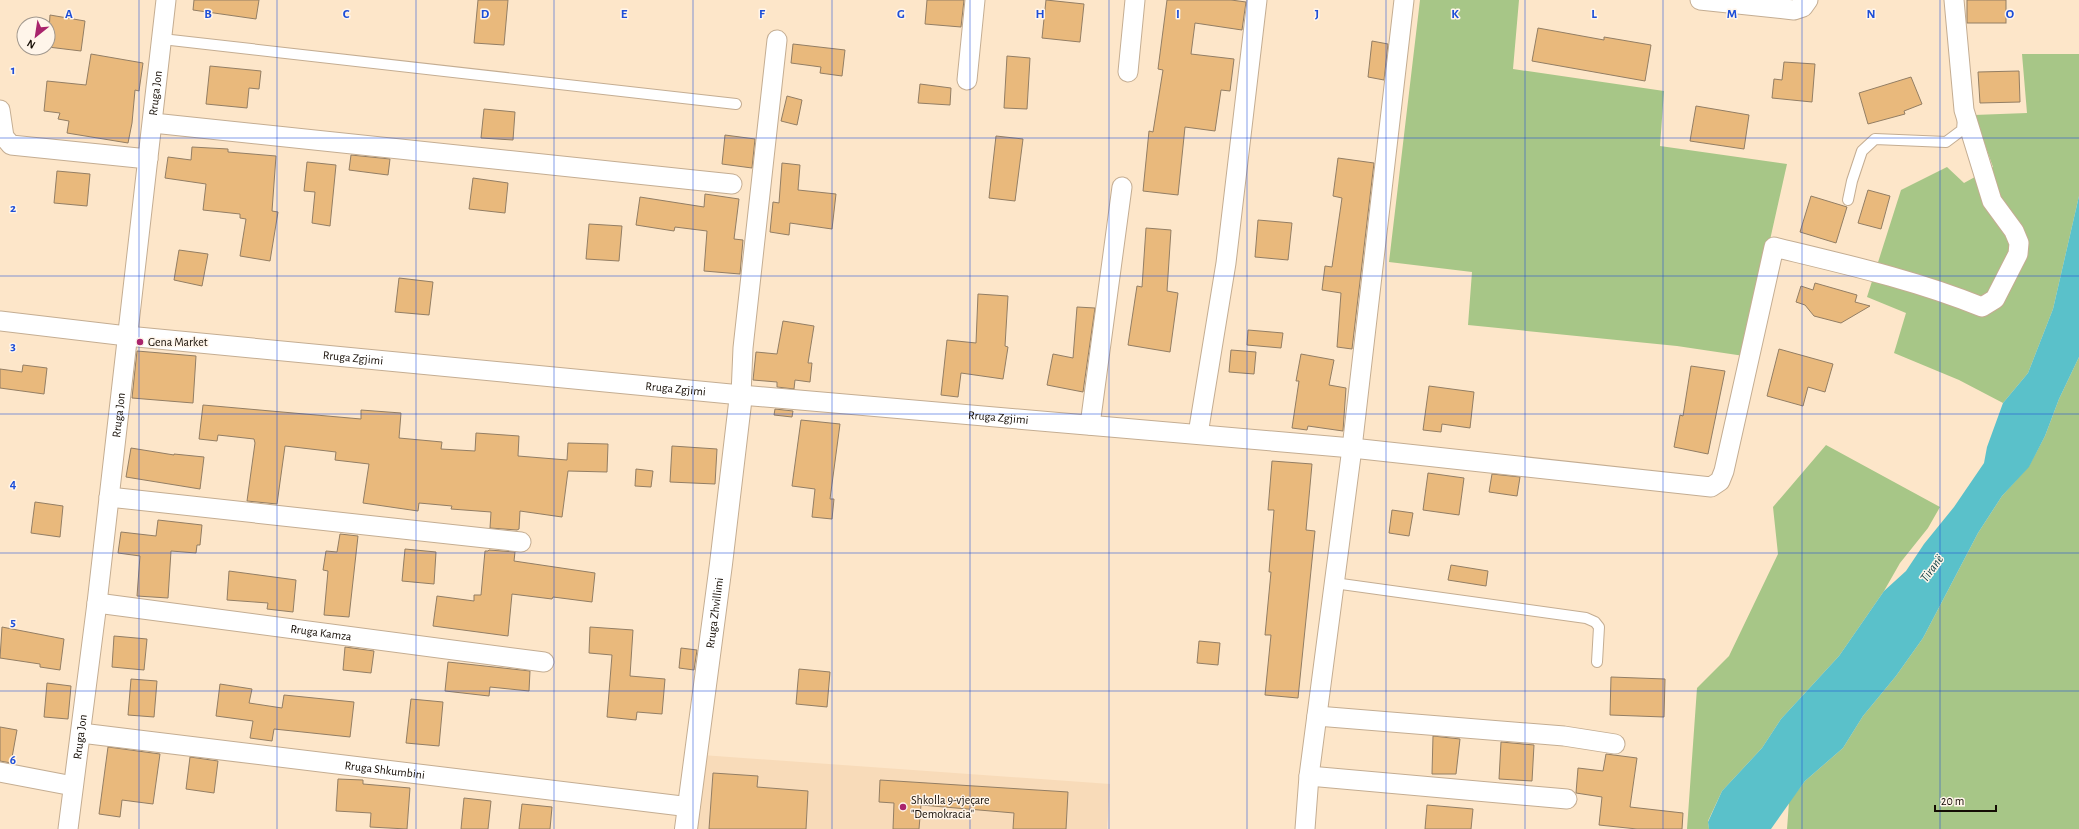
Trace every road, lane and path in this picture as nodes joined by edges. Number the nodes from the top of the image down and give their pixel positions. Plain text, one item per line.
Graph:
1 (166, 0) edge
2 (974, 0) edge
3 (1135, 0) edge
4 (1257, 0) edge
5 (1404, 0) edge
6 (1700, 0) edge
7 (1808, 0) edge
8 (1954, 0) edge
9 (162, 39) junction
10 (777, 40) dead end
11 (1128, 72) dead end
12 (967, 80) dead end
13 (736, 104) dead end
14 (0, 110) edge
15 (1964, 110) junction
16 (153, 123) junction
17 (148, 160) junction
18 (732, 184) dead end
19 (1122, 187) dead end
20 (1848, 200) dead end
21 (0, 321) edge
22 (127, 336) junction
23 (741, 396) junction
24 (1090, 425) junction
25 (1198, 434) junction
26 (1352, 448) junction
27 (109, 498) junction
28 (521, 542) dead end
29 (1334, 583) junction
30 (97, 603) junction
31 (544, 662) dead end
32 (1597, 662) dead end
33 (1317, 716) junction
34 (80, 733) junction
35 (1615, 744) dead end
36 (0, 772) edge
37 (1309, 776) junction
38 (73, 786) junction
39 (1567, 799) dead end
40 (690, 807) junction
41 (68, 829) edge
42 (686, 829) edge
43 (1305, 829) edge

1 - 9 street, Rruga Jon
2 - 12 street
3 - 11 street
4 - 25 street
5 - 26 street
6 - 7 street
8 - 15 street
9 - 13 lane
9 - 16 street, Rruga Jon
10 - 23 street
14 - 17 street
15 - 20 lane
15 - 26 street, Rruga Zgjimi
16 - 17 street, Rruga Jon
16 - 18 street
17 - 22 street, Rruga Jon
19 - 24 street
21 - 22 street, Rruga Zgjimi
22 - 23 street, Rruga Zgjimi
22 - 27 street, Rruga Jon
23 - 24 street, Rruga Zgjimi
23 - 40 street, Rruga Zhvillimi
24 - 25 street, Rruga Zgjimi
25 - 26 street, Rruga Zgjimi
26 - 29 street
27 - 28 street
27 - 30 street, Rruga Jon
29 - 32 lane
29 - 33 street
30 - 31 street, Rruga Kamza
30 - 34 street, Rruga Jon
33 - 35 street
33 - 37 street
34 - 38 street, Rruga Jon
34 - 40 street, Rruga Shkumbini
36 - 38 street
37 - 39 street
37 - 43 street
38 - 41 street, Rruga Jon
40 - 42 street, Rruga Zhvillimi

